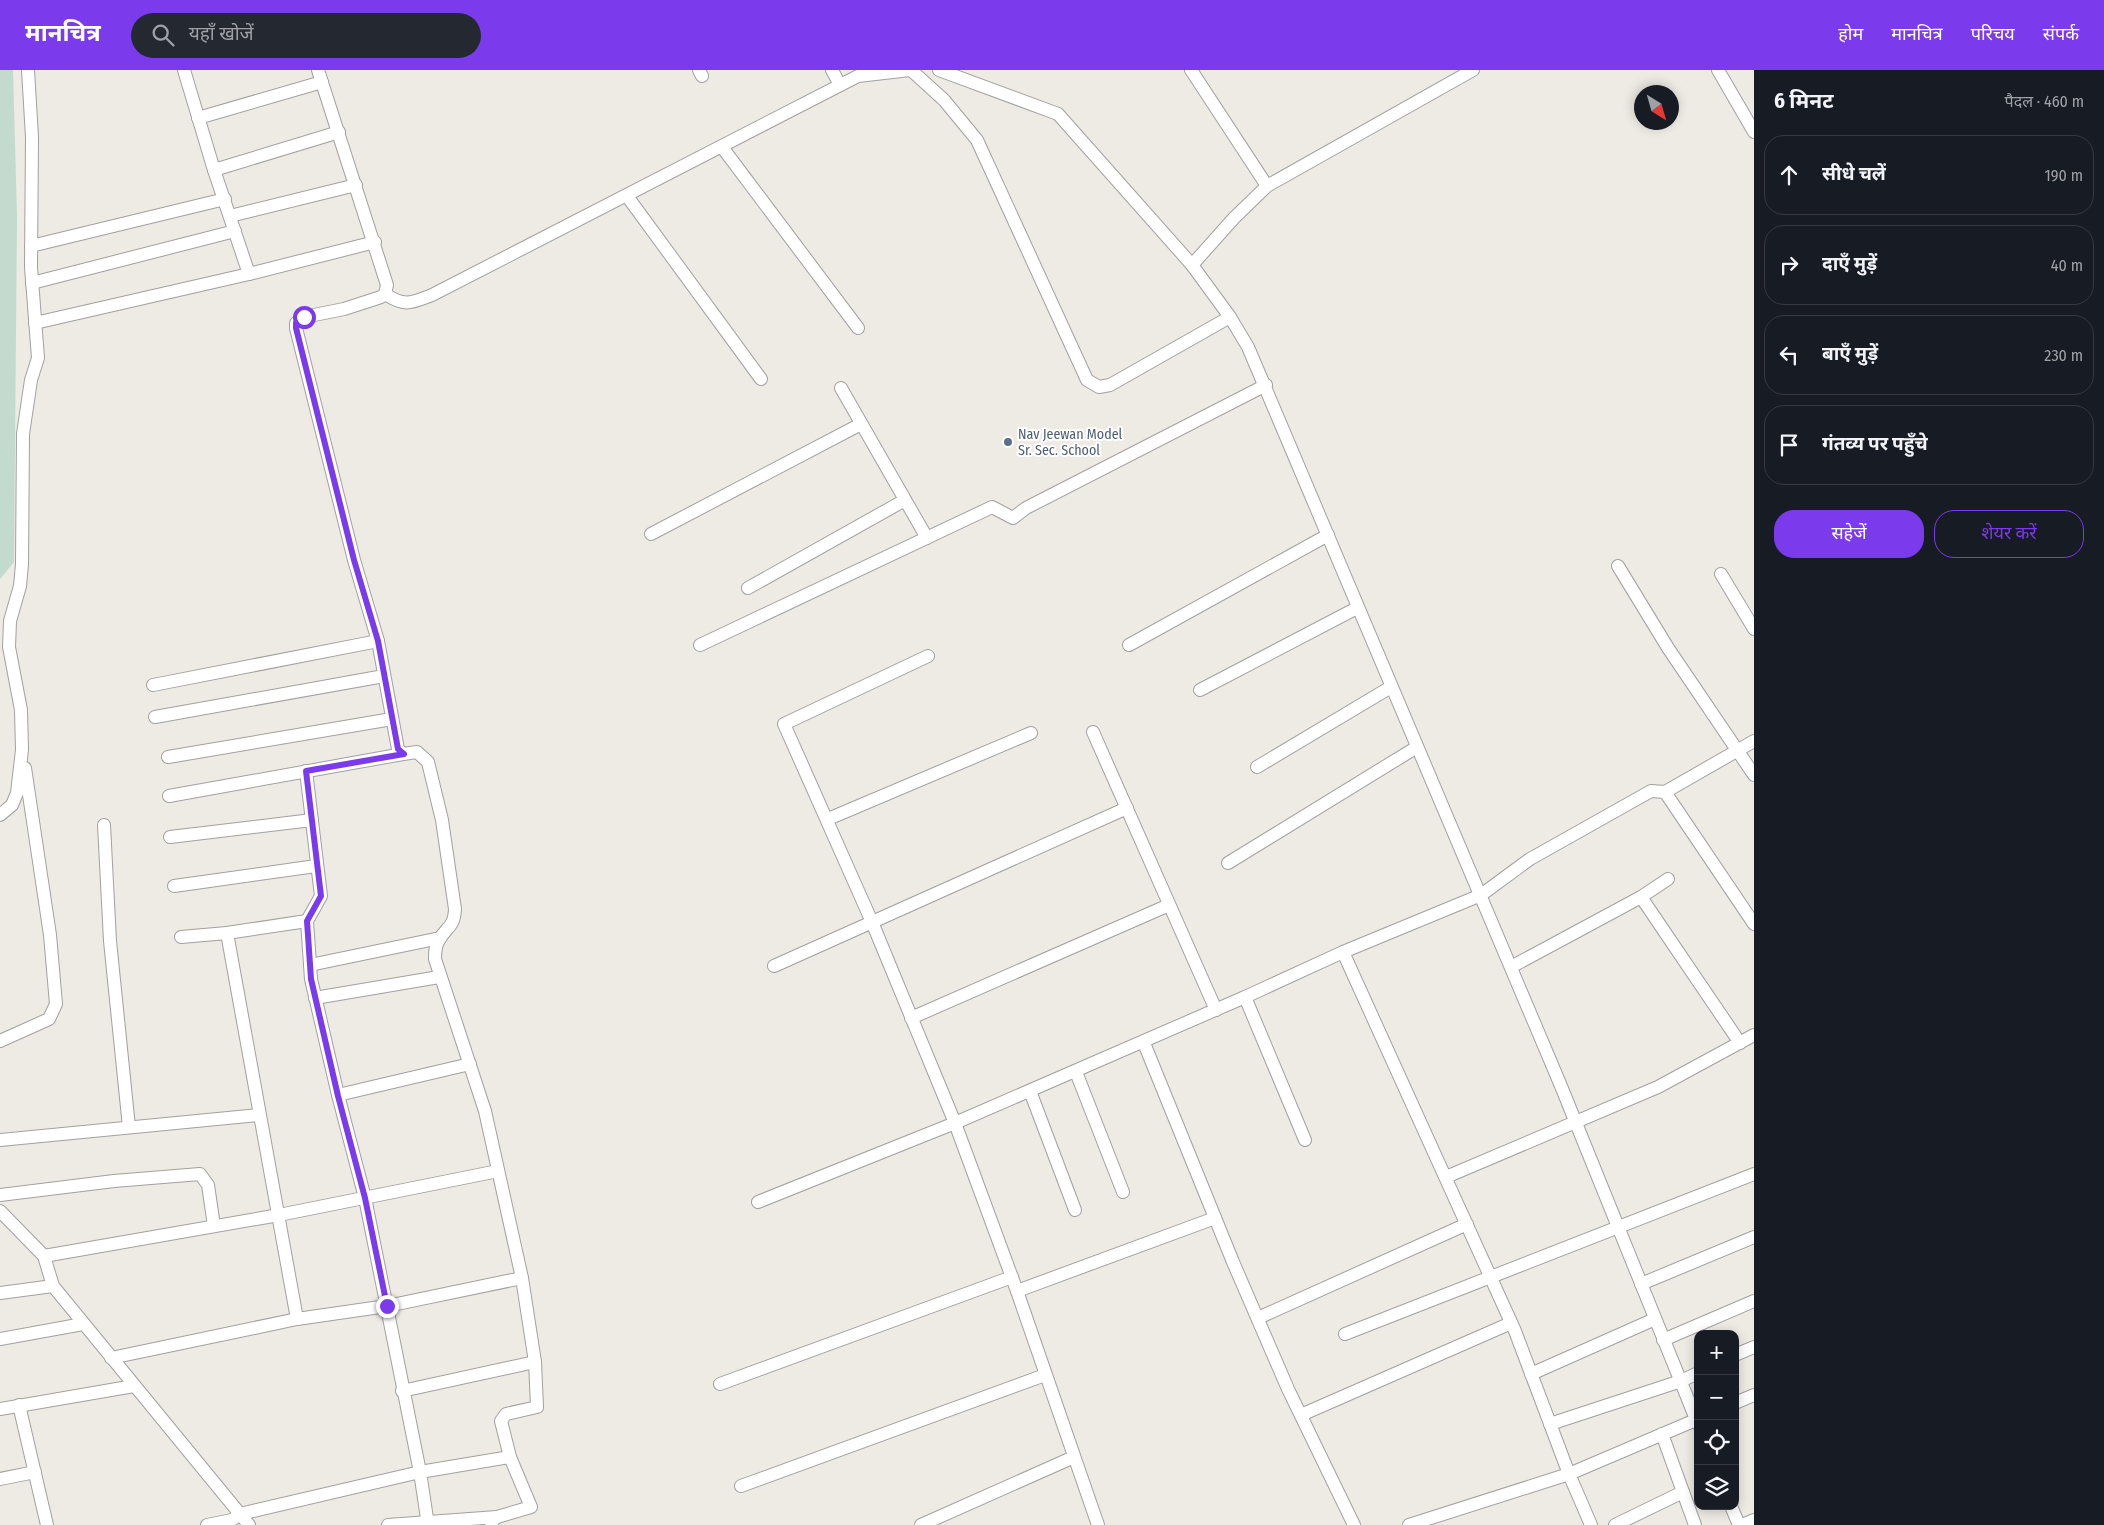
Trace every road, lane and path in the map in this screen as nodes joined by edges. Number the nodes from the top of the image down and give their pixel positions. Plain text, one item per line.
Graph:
1 (28, 70) edge
2 (184, 70) edge
3 (832, 70) edge
4 (911, 70) edge
5 (939, 70) edge
6 (1191, 70) edge
7 (1473, 70) edge
8 (1718, 70) edge
9 (320, 76) edge
10 (840, 85) junction
11 (198, 118) junction
12 (338, 132) junction
13 (1754, 132) edge
14 (722, 147) junction
15 (214, 170) junction
16 (356, 185) junction
17 (1267, 186) junction
18 (627, 196) junction
19 (224, 199) junction
20 (230, 216) junction
21 (235, 231) junction
22 (375, 242) junction
23 (31, 246) junction
24 (1192, 265) junction
25 (249, 274) junction
26 (32, 282) junction
27 (385, 294) junction
28 (1230, 317) junction
29 (35, 323) junction
30 (858, 328) dead end
31 (761, 379) dead end
32 (1266, 385) junction
33 (841, 388) dead end
34 (861, 424) junction
35 (905, 500) junction
36 (651, 534) dead end
37 (1328, 535) junction
38 (926, 538) junction
39 (1618, 566) dead end
40 (1721, 574) dead end
41 (748, 588) dead end
42 (1357, 608) junction
43 (1754, 629) edge
44 (378, 641) junction
45 (700, 645) dead end
46 (1129, 645) dead end
47 (928, 656) dead end
48 (384, 676) junction
49 (154, 685) dead end
50 (1391, 687) junction
51 (1200, 690) dead end
52 (155, 717) dead end
53 (392, 719) junction
54 (1093, 732) dead end
55 (1031, 733) dead end
56 (1754, 741) edge
57 (1417, 747) junction
58 (22, 750) junction
59 (1737, 750) junction
60 (404, 754) junction
61 (168, 757) dead end
62 (1257, 767) dead end
63 (306, 771) junction
64 (1754, 775) edge
65 (1665, 792) junction
66 (169, 796) dead end
67 (1127, 808) junction
68 (0, 815) edge
69 (312, 820) junction
70 (828, 820) junction
71 (104, 825) dead end
72 (170, 837) dead end
73 (1228, 863) dead end
74 (316, 866) junction
75 (1668, 879) dead end
76 (174, 886) dead end
77 (1481, 896) junction
78 (1641, 896) junction
79 (1169, 905) junction
80 (307, 921) junction
81 (872, 922) junction
82 (1754, 924) edge
83 (226, 933) junction
84 (181, 937) dead end
85 (440, 938) junction
86 (1343, 952) junction
87 (310, 965) junction
88 (774, 966) dead end
89 (1511, 967) junction
90 (439, 977) junction
91 (1245, 997) junction
92 (315, 998) junction
93 (1216, 1010) junction
94 (911, 1018) junction
95 (1754, 1038) edge
96 (0, 1042) edge
97 (1144, 1043) junction
98 (1740, 1044) junction
99 (470, 1064) junction
100 (1076, 1072) junction
101 (1030, 1091) junction
102 (338, 1096) junction
103 (258, 1115) junction
104 (1575, 1120) junction
105 (955, 1123) junction
106 (129, 1127) junction
107 (0, 1140) edge
108 (1305, 1140) dead end
109 (498, 1170) junction
110 (1754, 1174) edge
111 (1446, 1177) junction
112 (1123, 1192) dead end
113 (0, 1195) edge
114 (365, 1198) junction
115 (758, 1202) dead end
116 (1075, 1210) dead end
117 (279, 1215) junction
118 (3, 1218) edge
119 (1215, 1218) junction
120 (1467, 1224) junction
121 (214, 1226) junction
122 (1618, 1227) junction
123 (1754, 1237) edge
124 (44, 1256) junction
125 (1012, 1277) junction
126 (522, 1278) junction
127 (1491, 1279) junction
128 (1641, 1284) junction
129 (53, 1286) junction
130 (1017, 1291) junction
131 (0, 1293) edge
132 (1754, 1301) edge
133 (387, 1306) junction
134 (1258, 1318) junction
135 (297, 1319) junction
136 (1655, 1319) junction
137 (1511, 1323) junction
138 (83, 1324) junction
139 (1345, 1334) dead end
140 (0, 1339) edge
141 (1663, 1340) junction
142 (1754, 1347) edge
143 (1739, 1353) edge
144 (111, 1358) junction
145 (535, 1362) junction
146 (1531, 1374) junction
147 (1045, 1375) junction
148 (1694, 1375) edge
149 (1681, 1381) junction
150 (720, 1384) dead end
151 (134, 1386) junction
152 (402, 1391) junction
153 (1754, 1395) edge
154 (1739, 1401) edge
155 (19, 1405) junction
156 (0, 1409) edge
157 (1301, 1415) junction
158 (1697, 1420) edge
159 (1694, 1422) edge
160 (1550, 1424) junction
161 (1662, 1434) junction
162 (510, 1457) junction
163 (1074, 1457) junction
164 (35, 1472) junction
165 (420, 1472) junction
166 (1569, 1474) junction
167 (0, 1479) edge
168 (741, 1486) dead end
169 (1683, 1492) junction
170 (1733, 1510) edge
171 (240, 1514) junction
172 (1754, 1520) edge
173 (494, 1521) edge
174 (428, 1523) edge
175 (44, 1524) edge
176 (207, 1525) edge
177 (249, 1525) edge
178 (388, 1525) edge
179 (922, 1525) edge
180 (1098, 1525) edge
181 (1354, 1525) edge
182 (1409, 1525) edge
183 (1591, 1525) edge
184 (1615, 1525) edge
185 (1695, 1525) edge
186 (1740, 1525) edge

1 - 23 street
2 - 11 street
3 - 10 street
4 - 10 street
4 - 28 street
5 - 24 street
6 - 17 street
7 - 17 street
8 - 13 street
9 - 11 street
9 - 12 street
10 - 14 street
11 - 15 street
12 - 15 street
12 - 16 street
14 - 18 street
14 - 30 street
15 - 19 street
16 - 20 street
16 - 22 street
17 - 24 street
18 - 27 street
18 - 31 street
19 - 20 street
19 - 23 street
20 - 21 street
21 - 25 street
21 - 26 street
22 - 25 street
22 - 27 street
23 - 26 street
24 - 28 street
25 - 29 street
26 - 29 street
27 - 44 street
28 - 32 street
29 - 58 street
32 - 37 street
32 - 38 street
33 - 34 street
34 - 35 street
34 - 36 street
35 - 38 street
35 - 41 street
37 - 42 street
37 - 46 street
38 - 45 street
39 - 59 street
40 - 43 street
42 - 50 street
42 - 51 street
44 - 48 street
44 - 49 street
47 - 70 street
48 - 52 street
48 - 53 street
50 - 57 street
50 - 62 street
53 - 60 street
53 - 61 street
54 - 67 street
55 - 70 street
56 - 59 street
57 - 73 street
57 - 77 street
58 - 68 street
58 - 96 street
59 - 64 street
59 - 65 street
60 - 63 street
60 - 85 street
63 - 66 street
63 - 69 street
65 - 77 street
65 - 82 street
67 - 79 street
67 - 81 street
69 - 72 street
69 - 74 street
70 - 81 street
71 - 106 street
74 - 76 street
74 - 80 street
75 - 78 street
77 - 86 street
77 - 89 street
78 - 89 street
78 - 98 street
79 - 93 street
79 - 94 street
80 - 83 street
80 - 87 street
81 - 88 street
81 - 94 street
83 - 84 street
83 - 103 street
85 - 87 street
85 - 90 street
86 - 91 street
86 - 111 street
87 - 92 street
89 - 104 street
90 - 92 street
90 - 99 street
91 - 93 street
91 - 108 street
92 - 102 street
93 - 97 street
94 - 105 street
95 - 98 street
97 - 100 street
97 - 119 street
98 - 104 street
99 - 102 street
99 - 109 street
100 - 101 street
100 - 112 street
101 - 105 street
101 - 116 street
102 - 114 street
103 - 106 street
103 - 117 street
104 - 111 street
104 - 122 street
105 - 115 street
105 - 125 street
106 - 107 street
109 - 114 street
109 - 126 street
110 - 122 street
111 - 120 street
113 - 121 street
114 - 117 street
114 - 133 street
117 - 121 street
117 - 135 street
118 - 124 street
119 - 130 street
119 - 134 street
120 - 127 street
120 - 134 street
121 - 124 street
122 - 127 street
122 - 128 street
123 - 128 street
124 - 129 street
125 - 130 street
125 - 150 street
126 - 133 street
126 - 145 street
127 - 137 street
127 - 139 street
128 - 136 street
129 - 131 street
129 - 138 street
130 - 147 street
132 - 141 street
133 - 135 street
133 - 152 street
134 - 157 street
135 - 144 street
136 - 141 street
136 - 146 street
137 - 146 street
137 - 157 street
138 - 140 street
138 - 144 street
141 - 149 street
142 - 143 street
144 - 151 street
145 - 152 street
145 - 162 street
146 - 160 street
147 - 163 street
147 - 168 street
148 - 149 street
149 - 158 street
149 - 160 street
151 - 155 street
151 - 171 street
152 - 165 street
153 - 154 street
155 - 156 street
155 - 164 street
157 - 181 street
159 - 161 street
160 - 166 street
161 - 166 street
161 - 169 street
162 - 165 street
162 - 173 street
163 - 179 street
163 - 180 street
164 - 167 street
164 - 175 street
165 - 171 street
165 - 174 street
166 - 182 street
166 - 183 street
169 - 184 street
169 - 185 street
170 - 186 street
171 - 176 street
171 - 177 street
172 - 186 street
173 - 174 street
174 - 178 street

